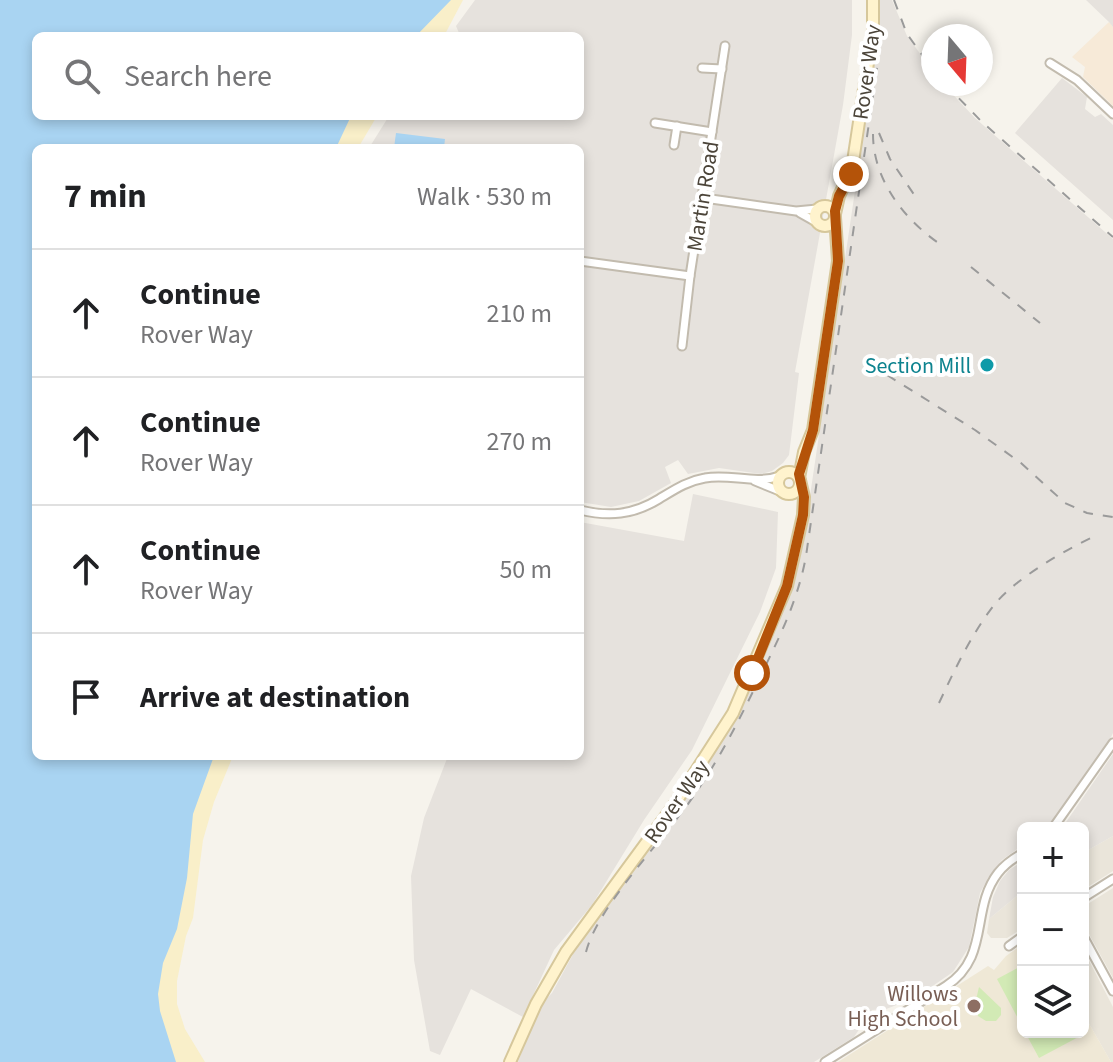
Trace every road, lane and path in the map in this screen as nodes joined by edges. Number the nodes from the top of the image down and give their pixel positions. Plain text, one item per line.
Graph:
1 (873, 0) edge
2 (725, 46) dead end
3 (1050, 63) dead end
4 (702, 68) dead end
5 (722, 69) junction
6 (1113, 114) edge
7 (655, 123) dead end
8 (677, 126) junction
9 (712, 132) junction
10 (674, 145) dead end
11 (842, 190) junction
12 (704, 198) junction
13 (819, 208) junction
14 (796, 211) junction
15 (835, 216) junction
16 (819, 224) junction
17 (837, 244) junction
18 (584, 262) edge
19 (690, 276) junction
20 (682, 346) dead end
21 (804, 452) junction
22 (782, 474) junction
23 (800, 479) junction
24 (753, 481) junction
25 (784, 492) junction
26 (584, 511) edge
27 (800, 520) junction
28 (1113, 743) edge
29 (1057, 822) edge
30 (1017, 857) edge
31 (1113, 879) edge
32 (1089, 894) edge
33 (1017, 940) edge
34 (1009, 946) dead end
35 (1089, 947) edge
36 (1113, 991) edge
37 (510, 1062) edge
38 (825, 1062) edge

1 - 11 street, Rover Way
2 - 5 street, Martin Road
3 - 6 street
4 - 5 street
5 - 9 street, Martin Road
7 - 8 street
8 - 9 street
8 - 10 street
9 - 12 street, Martin Road
11 - 13 street
11 - 15 street, Rover Way
12 - 14 street
12 - 19 street, Martin Road
13 - 14 street
13 - 15 street
13 - 16 street
14 - 16 street
15 - 16 street
15 - 17 street, Rover Way
16 - 17 street
17 - 21 street, Rover Way
18 - 19 street
19 - 20 street, Martin Road
21 - 22 street, Rover Way
21 - 23 street, Rover Way
22 - 23 street
22 - 24 street
22 - 25 street
23 - 25 street
23 - 27 street, Rover Way
24 - 25 street
24 - 26 street
25 - 27 street
27 - 37 street, Rover Way
28 - 29 street
30 - 38 street
31 - 32 street
33 - 34 street
35 - 36 street

